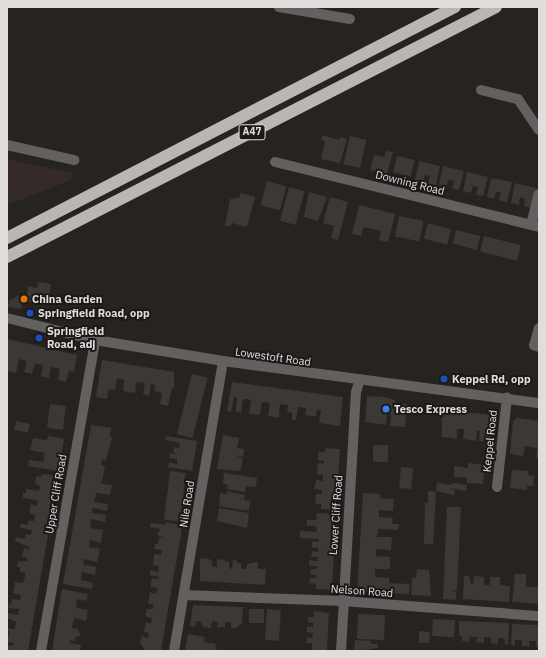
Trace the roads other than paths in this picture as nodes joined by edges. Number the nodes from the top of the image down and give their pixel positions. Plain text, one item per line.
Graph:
1 (279, 7) edge
2 (455, 7) edge
3 (496, 7) edge
4 (350, 19) dead end
5 (481, 90) dead end
6 (539, 130) edge
7 (7, 145) edge
8 (74, 160) dead end
9 (276, 162) dead end
10 (539, 194) edge
11 (535, 226) edge
12 (7, 238) edge
13 (7, 257) edge
14 (7, 318) edge
15 (539, 328) edge
16 (95, 340) junction
17 (539, 346) edge
18 (223, 361) junction
19 (360, 380) junction
20 (507, 398) junction
21 (539, 403) edge
22 (497, 487) dead end
23 (184, 595) junction
24 (343, 601) junction
25 (539, 616) edge
26 (40, 651) edge
27 (174, 651) edge
28 (341, 651) edge

1 - 4 street
2 - 12 highway, A47
3 - 13 highway, A47
5 - 6 street
7 - 8 street
9 - 11 street, Downing Road
10 - 11 street
14 - 16 street, Lowestoft Road
15 - 17 street
16 - 18 street, Lowestoft Road
16 - 26 street, Upper Cliff Road
18 - 19 street, Lowestoft Road
18 - 23 street, Nile Road
19 - 20 street, Lowestoft Road
19 - 24 street, Lower Cliff Road
20 - 21 street, Lowestoft Road
20 - 22 street, Keppel Road
23 - 24 street, Nelson Road
23 - 27 street, Nile Road
24 - 25 street, Nelson Road
24 - 28 street, Lower Cliff Road

